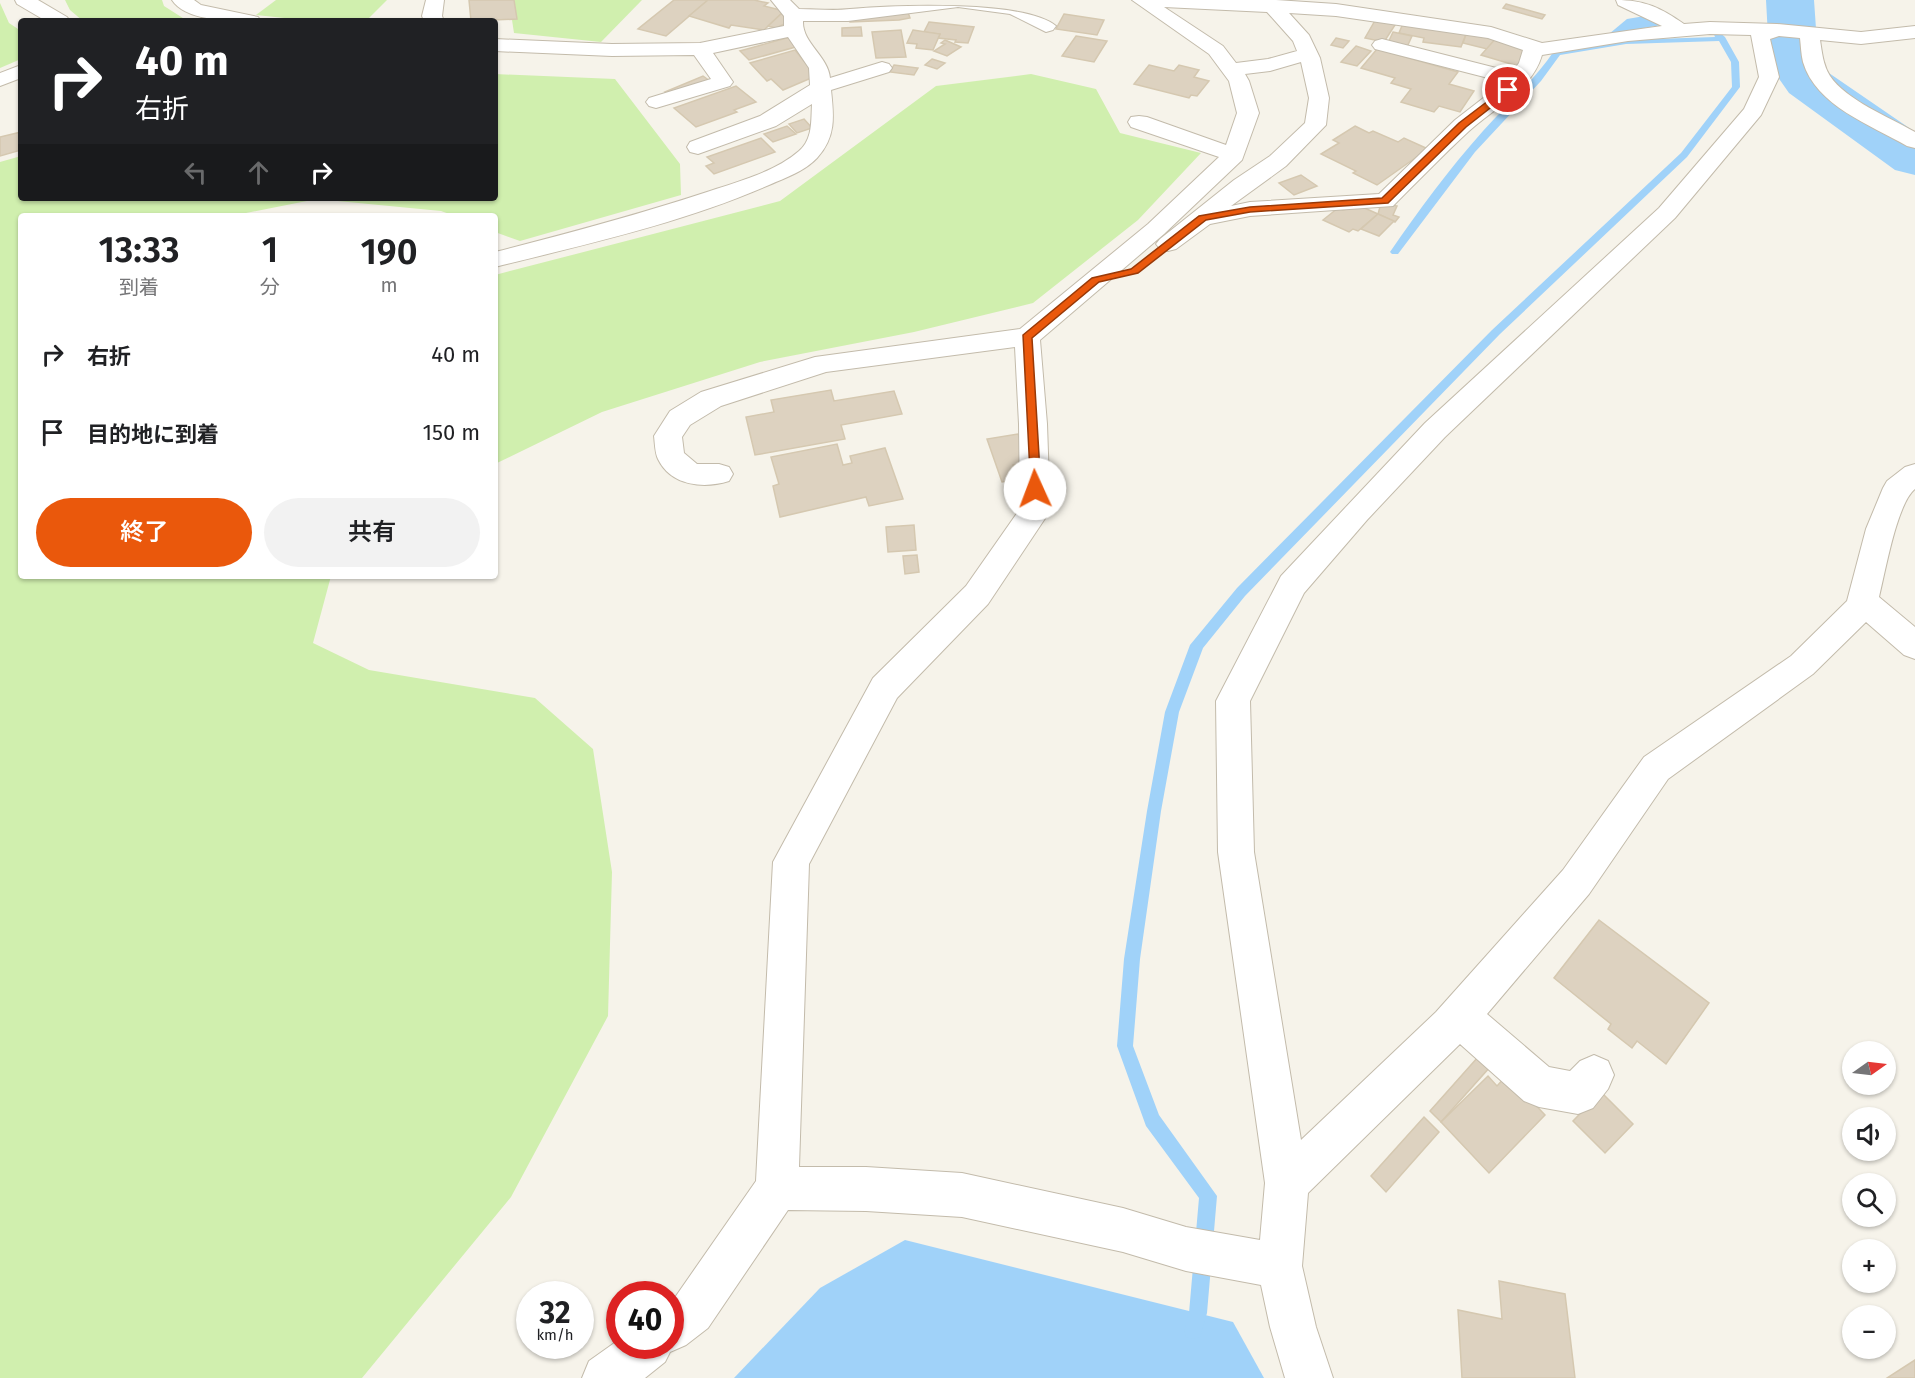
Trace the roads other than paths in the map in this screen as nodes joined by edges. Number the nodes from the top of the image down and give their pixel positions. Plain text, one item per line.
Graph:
1 (24, 0) edge
2 (181, 0) edge
3 (435, 0) edge
4 (1140, 0) edge
5 (962, 1) edge
6 (1625, 1) edge
7 (1274, 2) edge
8 (55, 18) edge
9 (236, 18) edge
10 (433, 18) edge
11 (790, 18) edge
12 (902, 23) dead end
13 (1046, 26) dead end
14 (1681, 30) junction
15 (1796, 32) junction
16 (1915, 32) edge
17 (498, 45) edge
18 (1382, 45) dead end
19 (1534, 46) junction
20 (700, 49) junction
21 (1308, 54) junction
22 (882, 68) dead end
23 (1231, 70) junction
24 (18, 72) edge
25 (1517, 79) junction
26 (0, 81) edge
27 (821, 87) junction
28 (656, 102) dead end
29 (1139, 122) dead end
30 (1915, 141) edge
31 (698, 147) dead end
32 (1234, 155) junction
33 (1336, 184) dead end
34 (1317, 204) junction
35 (1203, 218) junction
36 (498, 259) edge
37 (1096, 280) junction
38 (1027, 337) junction
39 (719, 474) dead end
40 (1915, 474) edge
41 (1863, 601) junction
42 (1915, 646) edge
43 (1459, 1016) junction
44 (1594, 1075) dead end
45 (1287, 1183) junction
46 (777, 1188) junction
47 (1280, 1266) junction
48 (684, 1318) edge
49 (632, 1359) edge
50 (606, 1378) edge
51 (1309, 1378) edge

1 - 8 street
2 - 9 street
3 - 10 street
4 - 7 street
4 - 23 street
5 - 11 street
5 - 13 street
6 - 14 street
7 - 19 street
7 - 21 street
11 - 12 street
11 - 20 street
11 - 27 street
14 - 15 street
14 - 19 street
15 - 16 street
15 - 30 street
15 - 45 street
17 - 20 street
18 - 25 street
19 - 25 street
20 - 28 street
21 - 23 street
21 - 35 street
22 - 27 street
23 - 32 street
24 - 26 street
25 - 34 street
27 - 31 street
27 - 36 street
29 - 32 street
32 - 37 street
33 - 34 street
34 - 35 street
35 - 37 street
37 - 38 street
38 - 39 street
38 - 46 street
40 - 41 street
41 - 42 street
41 - 43 street
43 - 44 street
43 - 45 street
45 - 47 street
46 - 47 street
46 - 48 street
47 - 51 street
49 - 50 street

